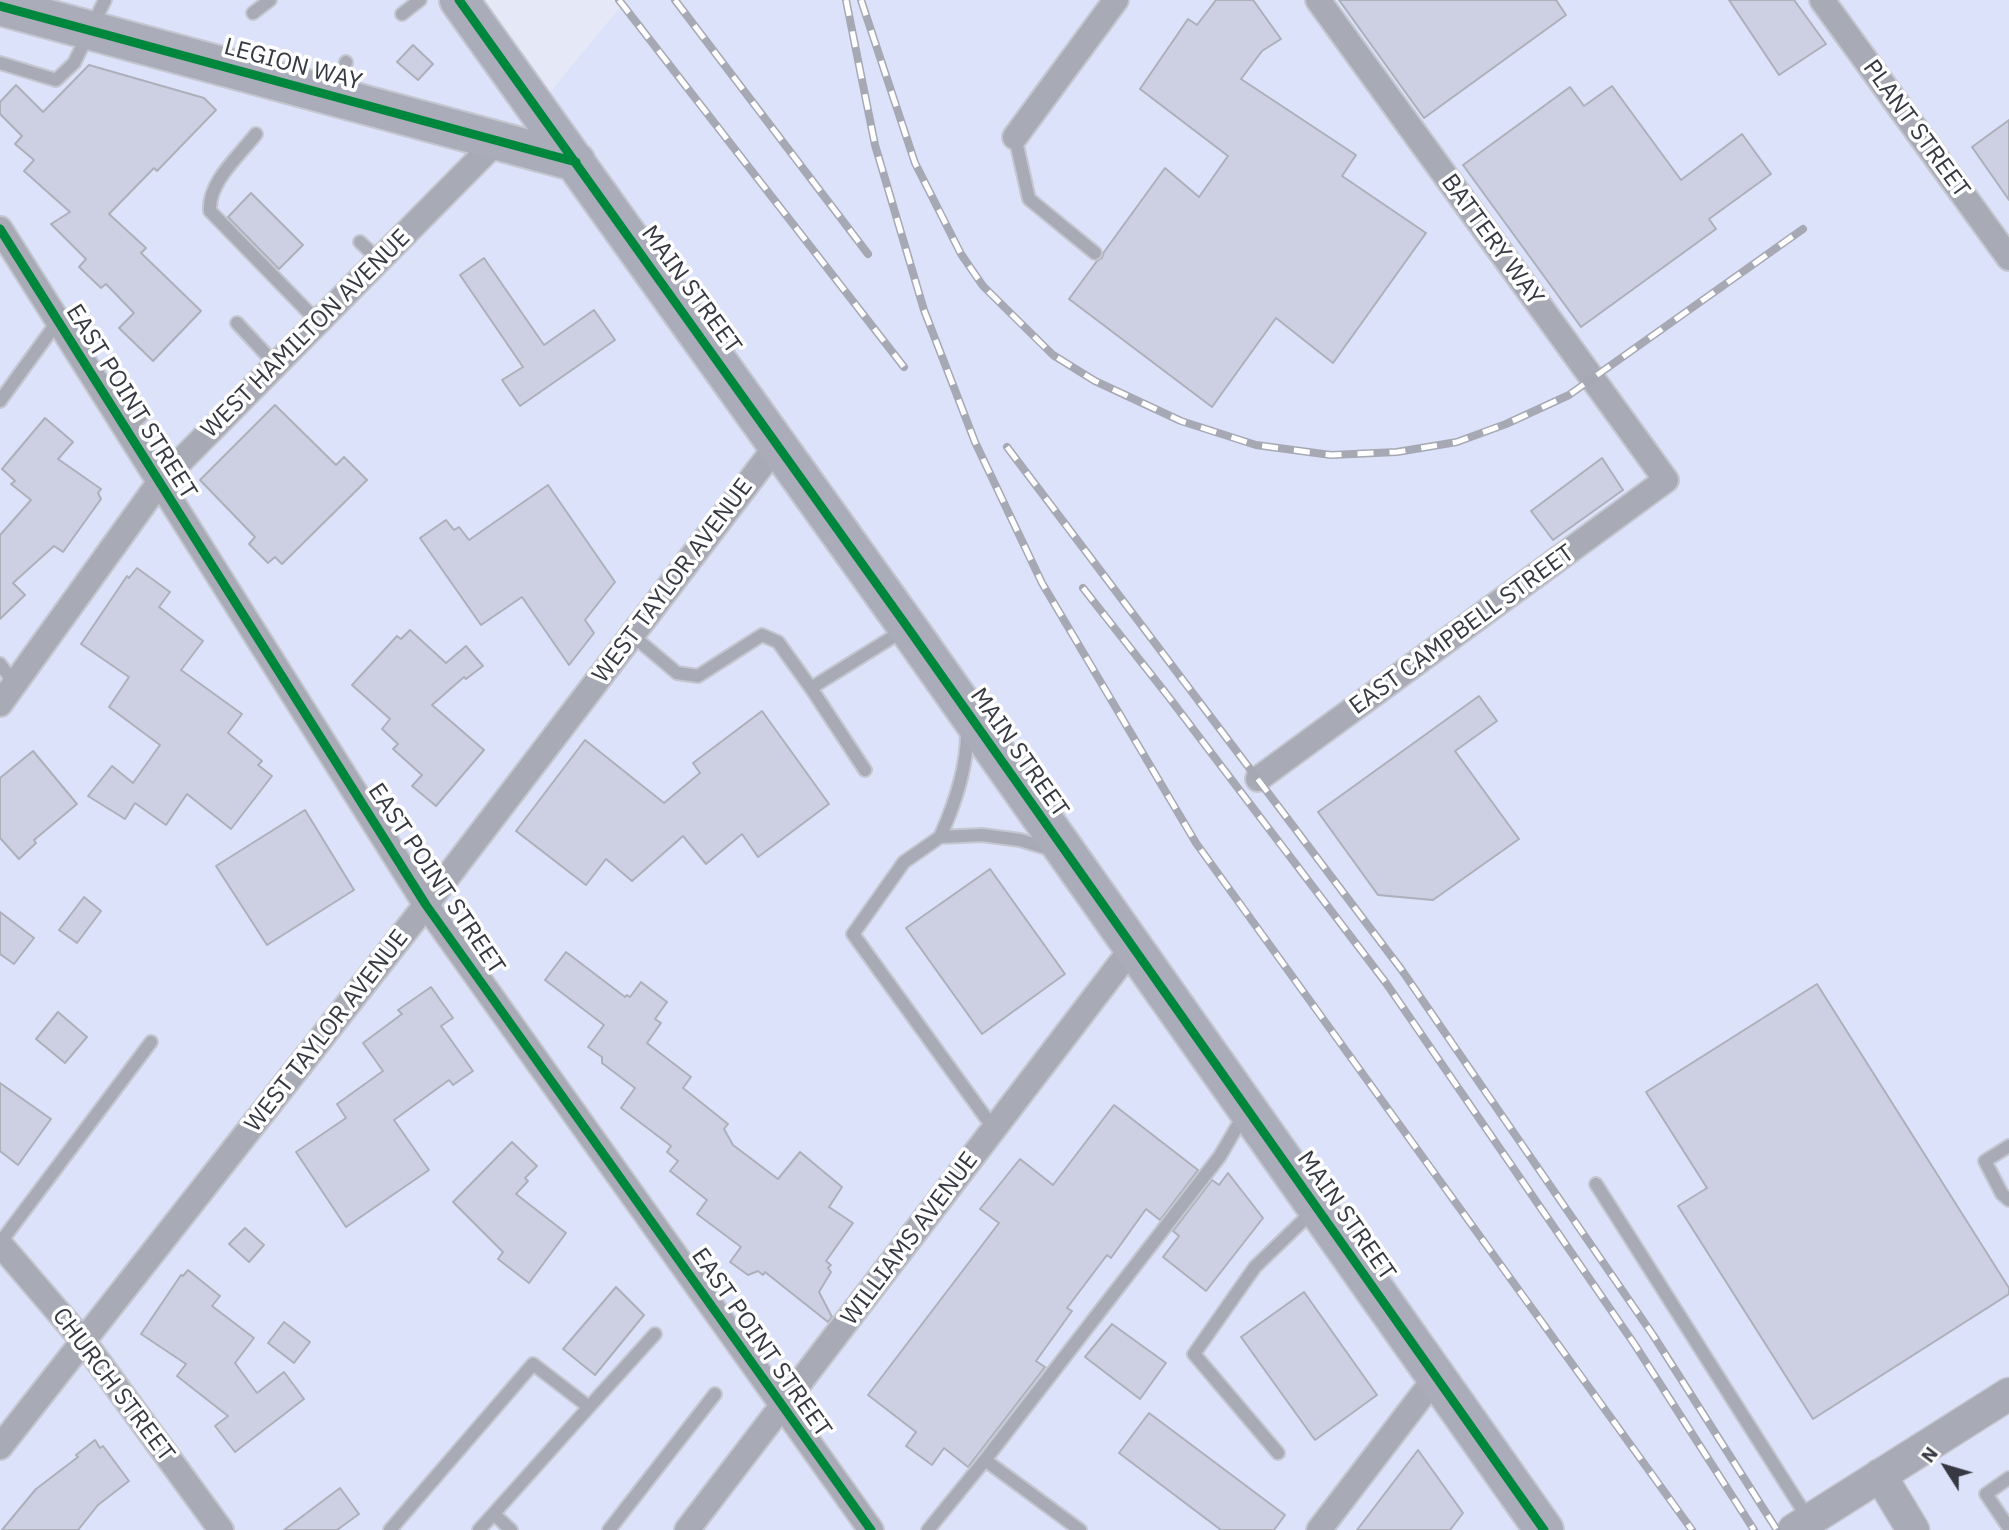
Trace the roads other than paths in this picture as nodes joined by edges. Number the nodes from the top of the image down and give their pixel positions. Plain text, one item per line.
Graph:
1 (270, 0) edge
2 (420, 0) edge
3 (459, 0) edge
4 (1116, 0) edge
5 (1318, 0) edge
6 (1827, 2) edge
7 (0, 6) edge
8 (253, 13) dead end
9 (402, 14) dead end
10 (98, 15) edge
11 (0, 63) edge
12 (256, 134) dead end
13 (1015, 136) joint
14 (497, 141) junction
15 (576, 162) junction
16 (1, 232) edge
17 (360, 242) dead end
18 (1095, 253) dead end
19 (2009, 258) edge
20 (379, 260) junction
21 (58, 321) junction
22 (237, 323) dead end
23 (318, 323) junction
24 (276, 365) junction
25 (0, 401) edge
26 (144, 413) dead end
27 (126, 431) junction
28 (778, 444) junction
29 (1666, 480) joint
30 (159, 483) junction
31 (908, 628) junction
32 (632, 635) junction
33 (8, 674) edge
34 (811, 688) junction
35 (0, 704) edge
36 (966, 712) junction
37 (865, 770) dead end
38 (1258, 779) dead end
39 (940, 837) junction
40 (1069, 857) junction
41 (426, 905) junction
42 (1133, 947) junction
43 (151, 1042) dead end
44 (1247, 1109) junction
45 (994, 1129) junction
46 (2009, 1146) edge
47 (1596, 1184) dead end
48 (2009, 1200) edge
49 (1316, 1207) junction
50 (0, 1244) edge
51 (655, 1334) dead end
52 (84, 1342) junction
53 (1436, 1377) junction
54 (715, 1394) dead end
55 (2009, 1394) edge
56 (782, 1406) junction
57 (589, 1407) junction
58 (0, 1447) edge
59 (1278, 1453) dead end
60 (985, 1460) junction
61 (1880, 1475) junction
62 (2009, 1478) edge
63 (494, 1514) junction
64 (1802, 1525) edge
65 (2009, 1528) edge
66 (221, 1530) edge
67 (390, 1530) edge
68 (479, 1530) edge
69 (511, 1530) edge
70 (609, 1530) edge
71 (687, 1530) edge
72 (871, 1530) edge
73 (928, 1530) edge
74 (1080, 1530) edge
75 (1319, 1530) edge
76 (1544, 1530) edge
77 (1913, 1530) edge

1 - 8 lane
2 - 9 lane
3 - 15 main road, MAIN STREET
4 - 13 street
5 - 29 street, BATTERY WAY
6 - 19 street, PLANT STREET
7 - 10 main road, LEGION WAY
10 - 11 lane
10 - 14 main road, LEGION WAY
12 - 23 lane
13 - 18 lane
14 - 15 main road, LEGION WAY
14 - 20 street, WEST HAMILTON AVENUE
15 - 28 main road, MAIN STREET
16 - 21 street, EAST POINT STREET
17 - 20 lane
20 - 23 street, WEST HAMILTON AVENUE
21 - 25 lane
21 - 27 street, EAST POINT STREET
22 - 24 lane
23 - 24 street, WEST HAMILTON AVENUE
24 - 30 street, WEST HAMILTON AVENUE
26 - 27 lane
27 - 30 street, EAST POINT STREET
28 - 31 main road, MAIN STREET
28 - 32 street, WEST TAYLOR AVENUE
29 - 38 street, EAST CAMPBELL STREET
30 - 33 street, WEST HAMILTON AVENUE
30 - 41 street, EAST POINT STREET
31 - 34 lane
31 - 36 main road, MAIN STREET
32 - 34 lane
32 - 41 street, WEST TAYLOR AVENUE
33 - 35 street, WEST HAMILTON AVENUE
34 - 37 lane
36 - 39 lane
36 - 40 main road, MAIN STREET
39 - 40 lane
39 - 45 lane
40 - 42 main road, MAIN STREET
41 - 52 street, WEST TAYLOR AVENUE
41 - 56 street, EAST POINT STREET
42 - 44 main road, MAIN STREET
42 - 45 street, WILLIAMS AVENUE
43 - 50 lane
44 - 49 main road, MAIN STREET
44 - 60 lane
45 - 56 street, WILLIAMS AVENUE
46 - 48 lane
47 - 64 lane
49 - 53 main road, MAIN STREET
49 - 59 lane
50 - 52 street, CHURCH STREET
51 - 57 lane
52 - 58 street, WEST TAYLOR AVENUE
52 - 66 street, CHURCH STREET
53 - 75 street
53 - 76 main road, MAIN STREET
54 - 70 lane
55 - 61 street
56 - 71 street, WILLIAMS AVENUE
56 - 72 street, EAST POINT STREET
57 - 63 lane
57 - 67 lane
60 - 73 lane
60 - 74 lane
61 - 64 street
61 - 77 street
62 - 65 lane
63 - 68 lane
63 - 69 lane

